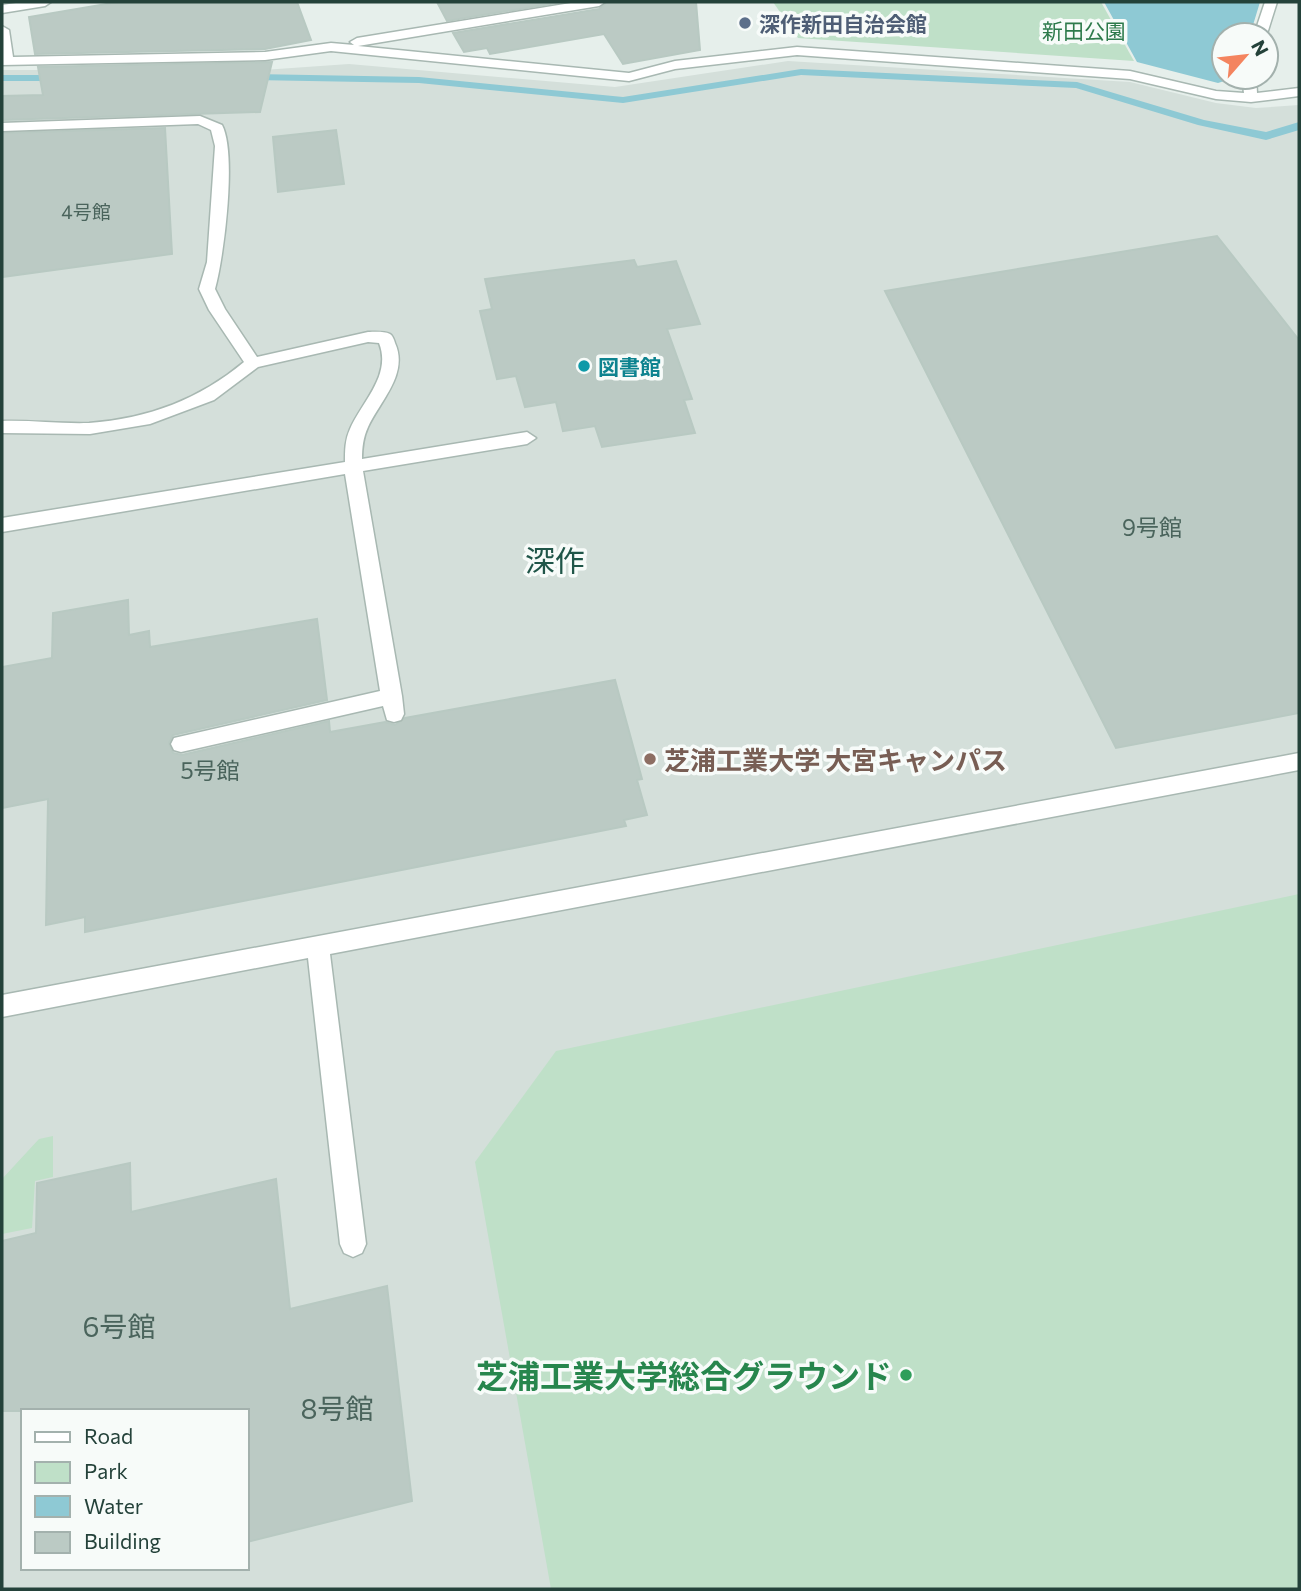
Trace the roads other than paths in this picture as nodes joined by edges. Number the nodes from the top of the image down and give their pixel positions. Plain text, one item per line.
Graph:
1 (45, 2) edge
2 (599, 2) edge
3 (1271, 2) edge
4 (2, 9) edge
5 (1265, 21) edge
6 (2, 30) edge
7 (331, 47) junction
8 (4, 61) edge
9 (1250, 91) edge
10 (1299, 92) edge
11 (1251, 98) junction
12 (2, 127) edge
13 (253, 363) junction
14 (2, 427) edge
15 (527, 438) dead end
16 (353, 467) junction
17 (2, 524) edge
18 (181, 744) dead end
19 (1299, 761) edge
20 (318, 949) junction
21 (2, 1006) edge
22 (354, 1244) dead end

1 - 4 street
2 - 7 street
3 - 5 street
6 - 8 street
7 - 8 street
7 - 11 street
9 - 11 street
10 - 11 street
12 - 13 street
13 - 14 street
13 - 16 street
15 - 16 street
16 - 17 street
16 - 18 street
19 - 20 street
20 - 21 street
20 - 22 street

